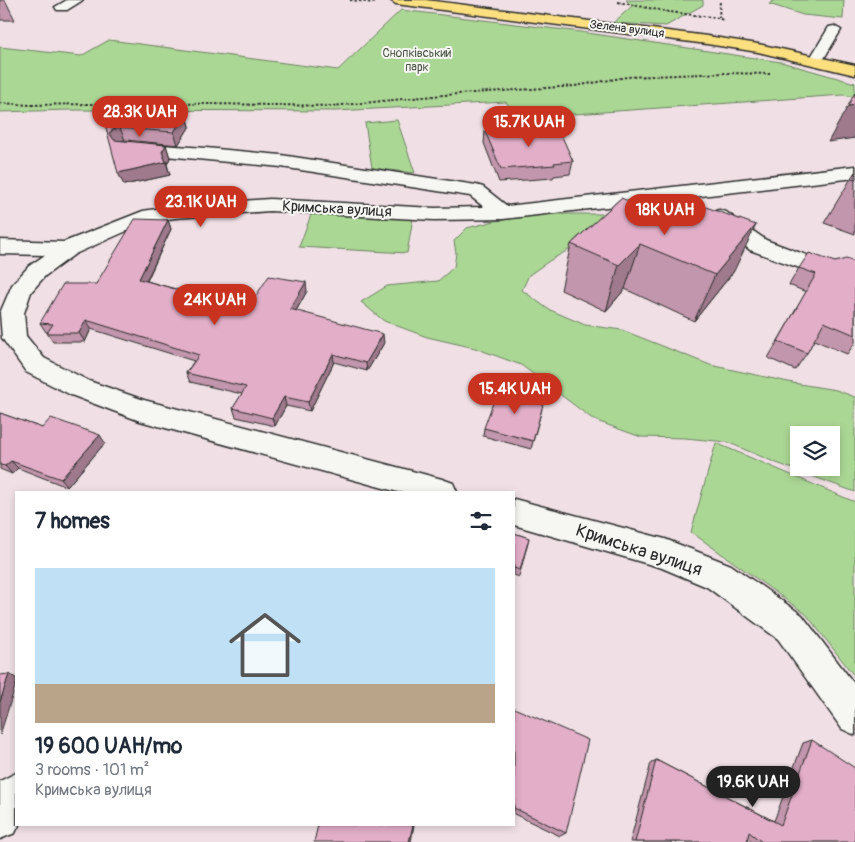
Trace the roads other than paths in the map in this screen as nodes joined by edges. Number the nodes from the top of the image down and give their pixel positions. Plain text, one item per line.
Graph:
1 (77, 0) edge
2 (396, 0) edge
3 (62, 7) dead end
4 (834, 30) dead end
5 (816, 60) junction
6 (855, 70) edge
7 (125, 147) edge
8 (855, 172) edge
9 (694, 192) junction
10 (503, 213) junction
11 (0, 247) edge
12 (67, 250) junction
13 (825, 270) edge
14 (438, 491) edge
15 (515, 512) edge
16 (849, 700) edge
17 (15, 795) edge
18 (0, 818) edge

1 - 3 street
2 - 5 main road, Зелена вулиця
4 - 5 street
5 - 6 main road, Зелена вулиця
7 - 10 street
8 - 9 street, Кримська вулиця
9 - 10 street, Кримська вулиця
9 - 13 street
10 - 12 street, Кримська вулиця
11 - 12 street
12 - 14 street, Кримська вулиця
15 - 16 street, Кримська вулиця
17 - 18 street

